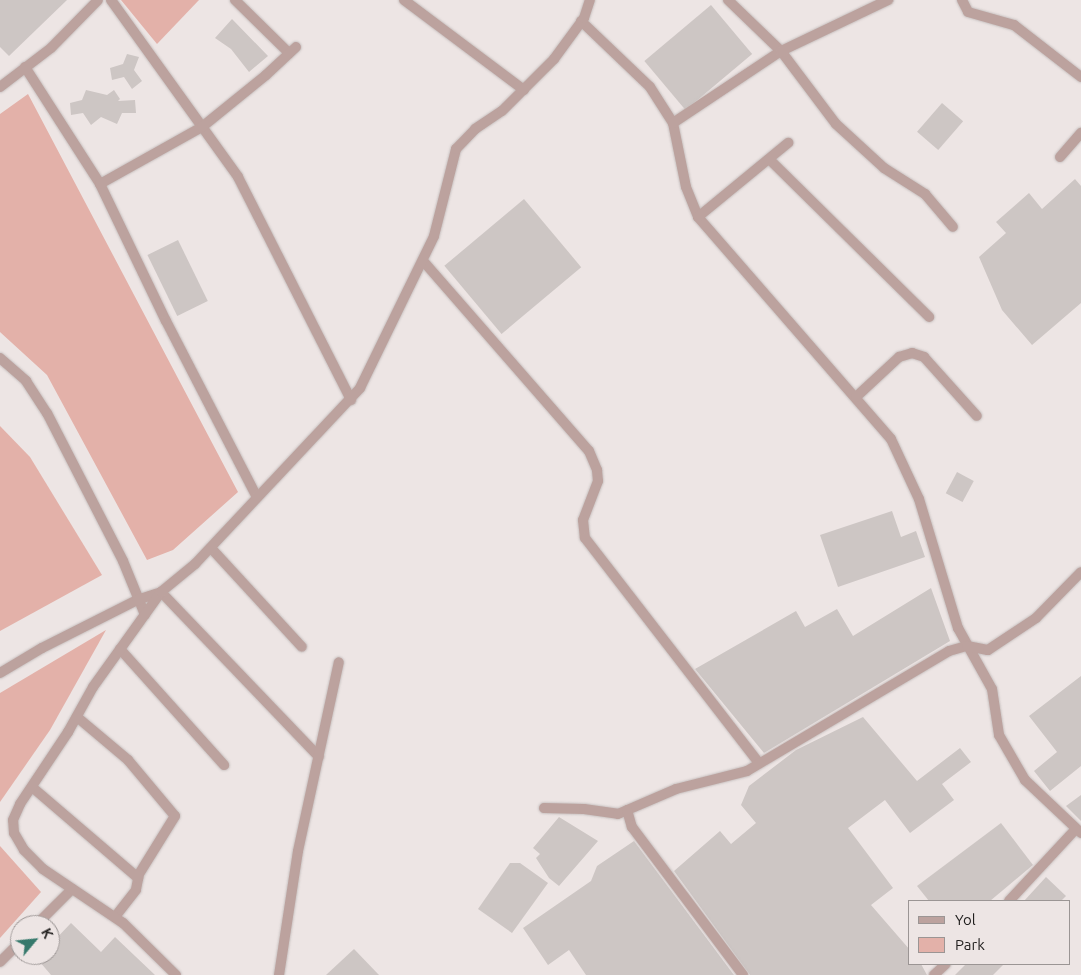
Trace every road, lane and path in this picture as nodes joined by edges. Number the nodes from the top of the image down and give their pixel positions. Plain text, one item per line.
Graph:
1 (98, 0) edge
2 (112, 0) edge
3 (235, 0) edge
4 (404, 0) edge
5 (590, 0) edge
6 (728, 0) edge
7 (888, 0) edge
8 (962, 0) edge
9 (581, 22) junction
10 (781, 51) junction
11 (25, 67) junction
12 (1081, 77) edge
13 (0, 87) edge
14 (524, 90) junction
15 (673, 123) junction
16 (202, 127) junction
17 (1081, 133) edge
18 (788, 143) dead end
19 (1060, 157) dead end
20 (769, 159) junction
21 (100, 184) junction
22 (698, 217) junction
23 (953, 227) dead end
24 (424, 262) junction
25 (929, 317) dead end
26 (0, 358) edge
27 (856, 397) junction
28 (351, 400) junction
29 (977, 416) dead end
30 (257, 496) junction
31 (210, 548) junction
32 (1081, 572) edge
33 (161, 592) junction
34 (136, 600) junction
35 (145, 615) junction
36 (967, 646) junction
37 (302, 647) dead end
38 (120, 649) junction
39 (339, 662) dead end
40 (0, 673) edge
41 (77, 717) junction
42 (319, 757) junction
43 (759, 763) junction
44 (224, 764) dead end
45 (32, 787) junction
46 (544, 808) dead end
47 (627, 810) junction
48 (1079, 831) edge
49 (138, 878) junction
50 (72, 889) junction
51 (1010, 900) edge
52 (46, 915) edge
53 (115, 917) junction
54 (10, 952) edge
55 (0, 962) edge
56 (945, 965) edge
57 (176, 975) edge
58 (279, 975) edge
59 (743, 975) edge
60 (934, 975) edge

1 - 11 street
2 - 16 street
3 - 16 street
4 - 14 street
5 - 9 street
6 - 10 street
7 - 10 street
8 - 12 street
9 - 14 street
9 - 15 street
10 - 15 street
10 - 23 street
11 - 13 street
11 - 21 street
14 - 24 street
15 - 22 street
16 - 21 street
16 - 28 street
17 - 19 street
18 - 20 street
20 - 22 street
20 - 25 street
21 - 30 street
22 - 27 street
24 - 28 street
24 - 43 street
26 - 34 street
27 - 29 street
27 - 36 street
28 - 30 street
30 - 31 street
31 - 33 street
31 - 37 street
32 - 36 street
33 - 34 street
33 - 35 street
33 - 42 street
34 - 35 street
34 - 40 street
35 - 38 street
36 - 43 street
36 - 48 street
38 - 41 street
38 - 44 street
39 - 42 street
41 - 45 street
41 - 49 street
42 - 58 street
43 - 47 street
45 - 49 street
45 - 50 street
46 - 47 street
47 - 59 street
48 - 51 street
49 - 53 street
50 - 52 street
50 - 53 street
53 - 57 street
54 - 55 street
56 - 60 street

